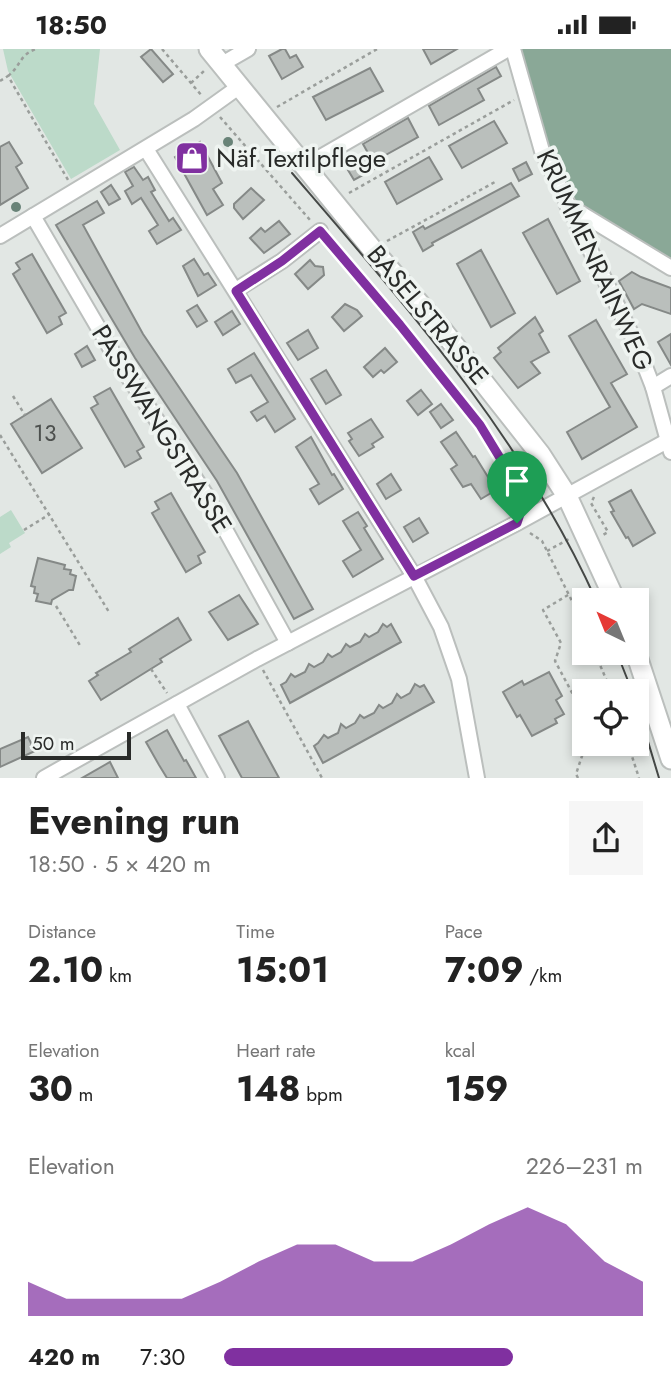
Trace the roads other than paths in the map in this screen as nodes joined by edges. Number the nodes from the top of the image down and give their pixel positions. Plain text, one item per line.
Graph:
1 (209, 49) edge
2 (248, 49) edge
3 (508, 49) edge
4 (513, 49) edge
5 (222, 64) junction
6 (240, 86) junction
7 (146, 149) junction
8 (305, 166) junction
9 (566, 204) junction
10 (33, 216) junction
11 (320, 231) road end
12 (0, 236) edge
13 (671, 268) edge
14 (236, 291) junction
15 (671, 376) edge
16 (653, 387) junction
17 (669, 447) edge
18 (567, 496) junction
19 (414, 576) junction
20 (609, 588) edge
21 (288, 643) junction
22 (640, 665) edge
23 (176, 704) junction
24 (671, 759) edge
25 (44, 778) edge
26 (217, 778) edge
27 (477, 778) edge

1 - 5 main road, BASELSTRASSE
2 - 5 street
3 - 8 street
4 - 9 street, KRUMMENRAINWEG
5 - 6 main road, BASELSTRASSE
6 - 7 street
6 - 8 main road, BASELSTRASSE
7 - 10 street
7 - 14 street
8 - 18 main road, BASELSTRASSE
9 - 13 street
9 - 16 street, KRUMMENRAINWEG
10 - 12 street
10 - 21 street, PASSWANGSTRASSE
11 - 14 street
14 - 19 street
15 - 16 street
16 - 17 street, KRUMMENRAINWEG
17 - 18 street, KRUMMENRAINWEG
18 - 19 street, KRUMMENRAINWEG
18 - 20 main road, BASELSTRASSE
19 - 21 street, KRUMMENRAINWEG
19 - 27 street
21 - 23 street, KRUMMENRAINWEG
22 - 24 main road
23 - 25 street, KRUMMENRAINWEG
23 - 26 street

